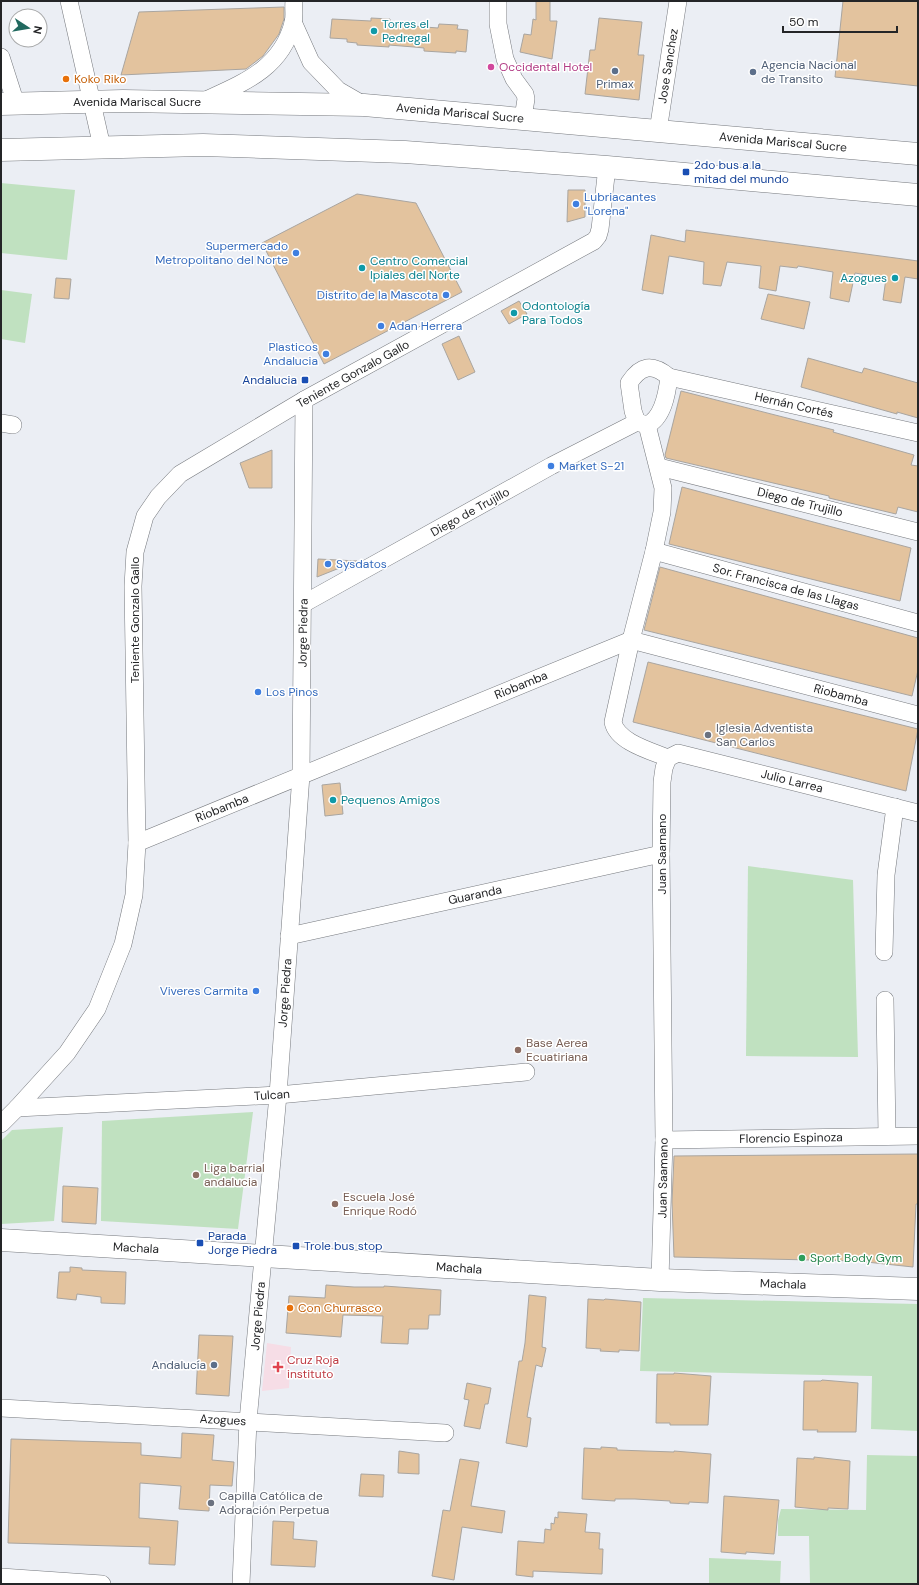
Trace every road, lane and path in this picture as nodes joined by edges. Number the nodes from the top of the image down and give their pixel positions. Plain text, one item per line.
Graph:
1 (69, 1) edge
2 (294, 1) edge
3 (498, 1) edge
4 (678, 1) edge
5 (293, 22) junction
6 (1, 57) edge
7 (91, 101) junction
8 (200, 102) junction
9 (9, 104) edge
10 (364, 105) junction
11 (523, 118) junction
12 (658, 131) junction
13 (102, 147) junction
14 (1, 150) edge
15 (918, 154) edge
16 (607, 167) junction
17 (896, 194) junction
18 (918, 195) edge
19 (918, 203) edge
20 (669, 377) junction
21 (304, 400) junction
22 (642, 424) junction
23 (918, 433) edge
24 (658, 467) junction
25 (918, 532) edge
26 (654, 552) junction
27 (303, 604) junction
28 (918, 622) edge
29 (631, 640) junction
30 (918, 715) edge
31 (668, 758) junction
32 (301, 776) junction
33 (896, 807) junction
34 (918, 812) edge
35 (137, 843) junction
36 (661, 854) junction
37 (289, 936) junction
38 (884, 952) dead end
39 (885, 1000) dead end
40 (526, 1072) dead end
41 (278, 1095) junction
42 (17, 1108) junction
43 (1, 1124) edge
44 (887, 1136) junction
45 (918, 1136) edge
46 (664, 1140) junction
47 (1, 1240) edge
48 (263, 1256) junction
49 (660, 1280) junction
50 (918, 1289) edge
51 (1, 1408) edge
52 (248, 1421) junction
53 (445, 1433) dead end
54 (1, 1577) edge
55 (72, 1583) edge
56 (102, 1584) edge
57 (241, 1584) edge

1 - 7 street
2 - 5 street
3 - 11 street
4 - 12 street, Jose Sanchez
5 - 8 street
5 - 10 street
6 - 9 street
7 - 8 main road, Avenida Mariscal Sucre
7 - 9 main road, Avenida Mariscal Sucre
7 - 13 street
8 - 10 main road, Avenida Mariscal Sucre
10 - 11 main road, Avenida Mariscal Sucre
11 - 12 main road, Avenida Mariscal Sucre
12 - 15 main road, Avenida Mariscal Sucre
13 - 14 main road
13 - 16 main road
16 - 17 main road
16 - 21 street, Teniente Gonzalo Gallo
17 - 18 main road
17 - 19 main road
20 - 22 street
20 - 22 street
20 - 23 street, Hernán Cortés
21 - 27 street, Jorge Piedra
21 - 35 street, Teniente Gonzalo Gallo
22 - 24 street
22 - 27 street, Diego de Trujillo
24 - 25 street, Diego de Trujillo
24 - 26 street
26 - 28 street, Sor. Francisca de las Llagas
26 - 29 street
27 - 32 street, Jorge Piedra
29 - 30 street, Riobamba
29 - 31 street
29 - 32 street, Riobamba
31 - 33 street, Julio Larrea
31 - 36 street, Juan Saamano
32 - 35 street, Riobamba
32 - 37 street, Jorge Piedra
33 - 34 street, Julio Larrea
33 - 38 street
35 - 42 street, Teniente Gonzalo Gallo
36 - 37 street, Guaranda
36 - 46 street, Juan Saamano
37 - 41 street, Jorge Piedra
39 - 44 street
40 - 41 street, Tulcan
41 - 42 street, Tulcan
41 - 48 street, Jorge Piedra
42 - 43 street, Teniente Gonzalo Gallo
44 - 45 street, Florencio Espinoza
44 - 46 street, Florencio Espinoza
46 - 49 street, Juan Saamano
47 - 48 main road, Machala
48 - 49 main road, Machala
48 - 52 street, Jorge Piedra
49 - 50 main road, Machala
51 - 52 street, Azogues
52 - 53 street, Azogues
52 - 57 street, Jorge Piedra
54 - 55 street
55 - 56 street

